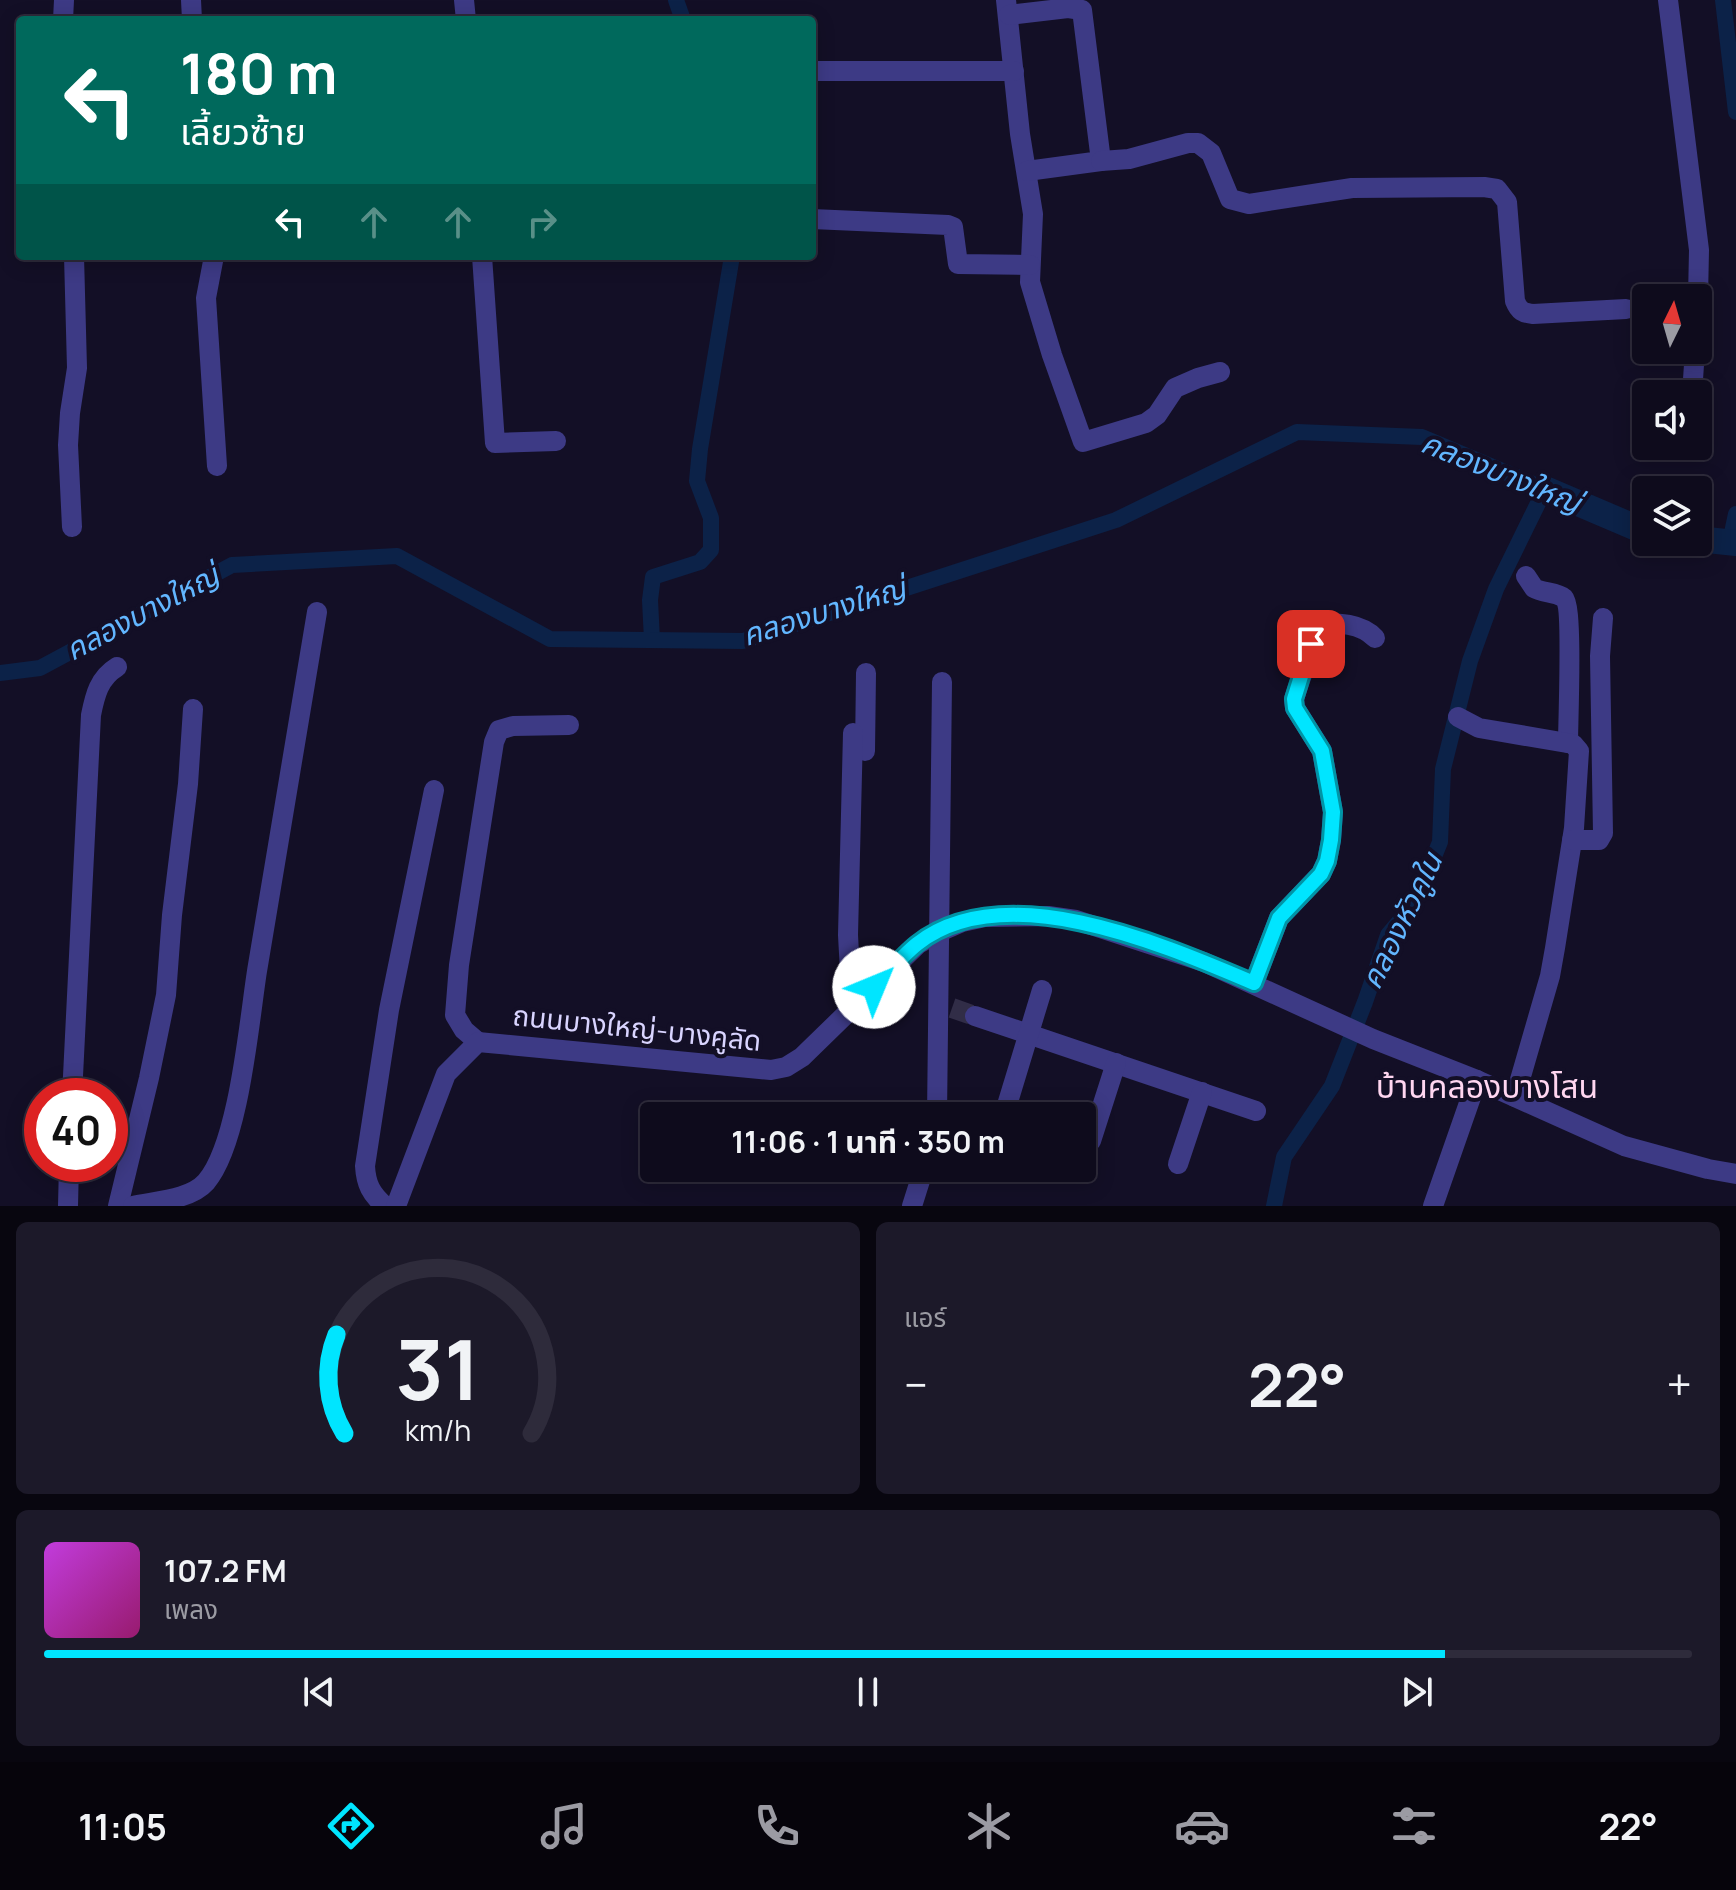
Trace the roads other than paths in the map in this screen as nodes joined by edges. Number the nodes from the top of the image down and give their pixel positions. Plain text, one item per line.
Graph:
1 (1668, 0) edge
2 (1008, 8) edge
3 (816, 71) edge
4 (1014, 71) junction
5 (1101, 161) junction
6 (1027, 171) junction
7 (816, 219) edge
8 (74, 260) edge
9 (213, 260) edge
10 (482, 260) edge
11 (1030, 265) junction
12 (1698, 284) edge
13 (1626, 309) dead end
14 (1220, 372) dead end
15 (556, 441) dead end
16 (217, 466) dead end
17 (72, 527) dead end
18 (1526, 576) dead end
19 (317, 612) dead end
20 (1603, 618) dead end
21 (1375, 638) dead end
22 (117, 667) dead end
23 (866, 673) dead end
24 (942, 682) dead end
25 (193, 709) dead end
26 (1458, 717) dead end
27 (569, 725) dead end
28 (853, 733) dead end
29 (1568, 743) junction
30 (434, 790) dead end
31 (1572, 840) junction
32 (850, 875) junction
33 (939, 932) junction
34 (1254, 983) junction
35 (1042, 990) dead end
36 (852, 1009) junction
37 (975, 1016) tunnel mouth
38 (1028, 1034) junction
39 (478, 1042) junction
40 (1116, 1063) junction
41 (73, 1078) edge
42 (1477, 1080) junction
43 (1202, 1092) junction
44 (1515, 1097) junction
45 (938, 1102) edge
46 (1008, 1102) edge
47 (1256, 1111) dead end
48 (1096, 1125) edge
49 (1178, 1164) dead end
50 (1736, 1174) edge
51 (69, 1182) edge
52 (920, 1182) edge
53 (68, 1206) edge
54 (118, 1206) edge
55 (133, 1206) edge
56 (385, 1206) edge
57 (396, 1206) edge
58 (912, 1206) edge
59 (1433, 1206) edge

1 - 12 street
2 - 4 street
2 - 5 street
3 - 4 street
4 - 6 street
5 - 6 street
5 - 13 street
6 - 11 street
7 - 11 street
8 - 17 street
9 - 16 street
10 - 15 street
11 - 14 street
18 - 29 street
19 - 55 street
20 - 31 street
21 - 34 street
22 - 41 street
23 - 32 street
24 - 33 street
25 - 54 street
26 - 29 street
27 - 39 street
28 - 32 street
29 - 31 street
30 - 56 street
31 - 44 street
32 - 36 street
33 - 34 street, ถนนบางใหญ่-บางคูลัด
33 - 36 street, ถนนบางใหญ่-บางคูลัด
33 - 45 street
34 - 42 street, ถนนบางใหญ่-บางคูลัด
35 - 38 street
36 - 39 street, ถนนบางใหญ่-บางคูลัด
37 - 38 street
38 - 40 street
38 - 46 street
39 - 57 street, ถนนบางใหญ่-บางคูลัด
40 - 43 street
40 - 48 street
42 - 44 street, ถนนบางใหญ่-บางคูลัด
42 - 59 street
43 - 47 street
43 - 49 street
44 - 50 street, ถนนบางใหญ่-บางคูลัด
51 - 53 street
52 - 58 street

